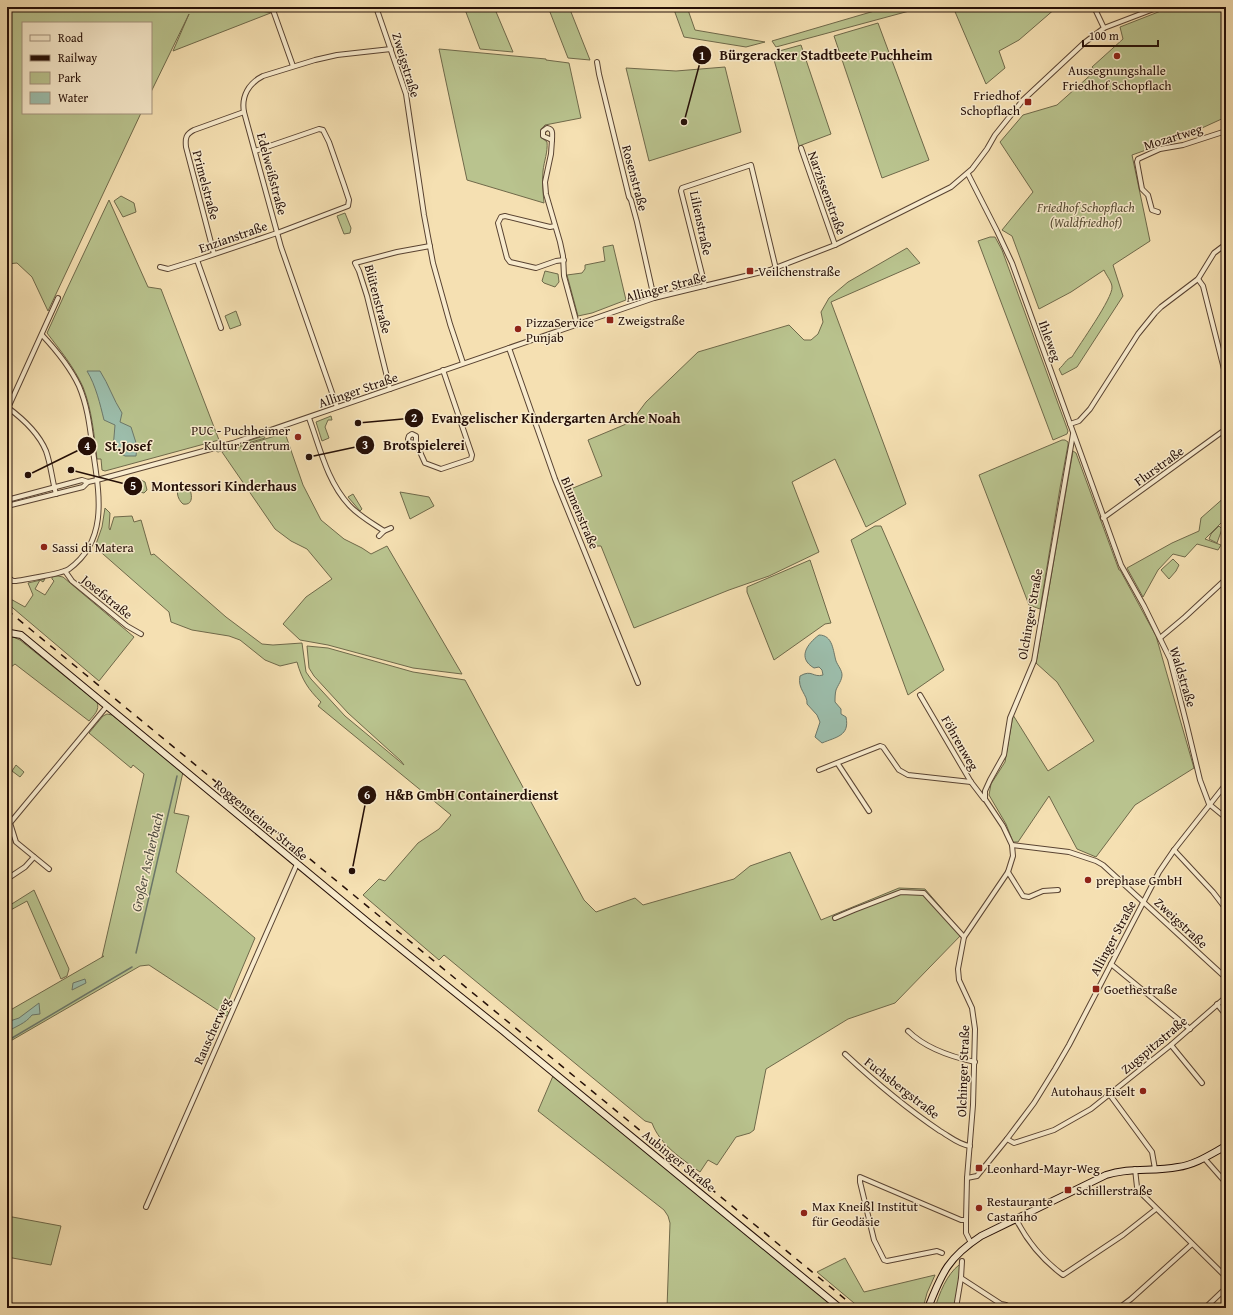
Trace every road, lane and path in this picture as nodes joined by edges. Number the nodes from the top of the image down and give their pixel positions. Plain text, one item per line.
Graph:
1 (261, 7) edge
2 (376, 7) edge
3 (1094, 7) edge
4 (1159, 7) edge
5 (273, 9) edge
6 (1104, 28) junction
7 (391, 49) junction
8 (597, 62) dead end
9 (293, 66) junction
10 (244, 112) junction
11 (1226, 131) edge
12 (552, 140) dead end
13 (801, 148) dead end
14 (256, 151) junction
15 (968, 174) junction
16 (1158, 212) dead end
17 (555, 226) junction
18 (277, 233) junction
19 (1226, 244) edge
20 (835, 245) junction
21 (430, 246) junction
22 (214, 254) junction
23 (197, 260) junction
24 (564, 260) junction
25 (160, 267) dead end
26 (776, 269) junction
27 (1198, 279) junction
28 (705, 286) junction
29 (58, 298) dead end
30 (654, 298) junction
31 (577, 324) junction
32 (221, 328) dead end
33 (42, 334) junction
34 (509, 348) junction
35 (463, 363) junction
36 (443, 370) junction
37 (1226, 377) edge
38 (390, 389) junction
39 (8, 407) edge
40 (337, 407) junction
41 (309, 418) junction
42 (1070, 424) junction
43 (1226, 429) edge
44 (1073, 434) junction
45 (416, 443) dead end
46 (97, 480) junction
47 (88, 482) junction
48 (54, 488) junction
49 (56, 494) junction
50 (7, 500) edge
51 (7, 506) edge
52 (1103, 518) junction
53 (391, 528) dead end
54 (384, 531) junction
55 (378, 536) dead end
56 (65, 571) junction
57 (7, 576) edge
58 (1226, 579) edge
59 (7, 626) edge
60 (9, 634) edge
61 (141, 634) dead end
62 (1160, 638) junction
63 (638, 683) dead end
64 (920, 695) dead end
65 (107, 706) junction
66 (838, 764) junction
67 (819, 770) dead end
68 (971, 782) junction
69 (1226, 784) edge
70 (985, 799) junction
71 (1209, 804) junction
72 (869, 811) dead end
73 (1226, 818) edge
74 (9, 822) edge
75 (1012, 846) junction
76 (1174, 850) junction
77 (34, 857) junction
78 (297, 864) junction
79 (49, 869) dead end
80 (1008, 872) junction
81 (7, 879) edge
82 (1058, 890) dead end
83 (1144, 902) junction
84 (1226, 909) edge
85 (835, 918) dead end
86 (964, 937) junction
87 (1111, 964) junction
88 (1226, 978) edge
89 (1226, 997) edge
90 (1217, 1004) junction
91 (1226, 1015) edge
92 (1190, 1029) junction
93 (503, 1031) joint
94 (908, 1031) dead end
95 (1171, 1046) junction
96 (845, 1054) dead end
97 (975, 1062) junction
98 (1202, 1083) dead end
99 (1110, 1095) junction
100 (1007, 1139) junction
101 (970, 1146) junction
102 (1226, 1146) edge
103 (1204, 1158) junction
104 (1155, 1169) junction
105 (1135, 1170) junction
106 (967, 1178) junction
107 (1226, 1183) edge
108 (146, 1207) dead end
109 (1156, 1209) junction
110 (1016, 1219) junction
111 (966, 1220) junction
112 (971, 1242) junction
113 (1192, 1244) junction
114 (942, 1253) dead end
115 (962, 1261) dead end
116 (1226, 1277) edge
117 (961, 1278) junction
118 (1226, 1288) edge
119 (1006, 1305) dead end
120 (840, 1308) edge
121 (928, 1308) edge
122 (956, 1308) edge
123 (1119, 1308) edge
124 (1205, 1308) edge

1 - 5 street
2 - 7 street, Zweigstraße
3 - 6 street
4 - 6 street, Allinger Straße
5 - 9 street
6 - 15 street, Allinger Straße
7 - 9 street, Edelweißstraße
7 - 21 street, Zweigstraße
8 - 30 street, Rosenstraße
9 - 10 street, Edelweißstraße
10 - 14 street, Edelweißstraße
10 - 22 street, Primelstraße
11 - 16 street, Mozartweg
12 - 17 street
13 - 20 street, Narzissenstraße
14 - 18 street, Edelweißstraße
14 - 18 street, Enzianstraße
15 - 20 street, Allinger Straße
15 - 42 street, Ihleweg
17 - 24 street
17 - 24 street
18 - 22 street, Enzianstraße
18 - 40 street, Edelweißstraße
19 - 27 street
20 - 26 street, Allinger Straße
21 - 35 street, Zweigstraße
21 - 38 street, Blütenstraße
22 - 23 street, Enzianstraße
23 - 25 street, Enzianstraße
23 - 32 street
24 - 31 street
26 - 28 street, Allinger Straße
26 - 28 street, Lilienstraße
27 - 37 street
27 - 42 street
28 - 30 street, Allinger Straße
29 - 33 street
30 - 31 street, Allinger Straße
31 - 34 street, Allinger Straße
33 - 39 street
33 - 46 street, Josefstraße
34 - 35 street, Allinger Straße
34 - 63 street, Blumenstraße
35 - 36 street, Allinger Straße
36 - 38 street, Allinger Straße
36 - 45 street
38 - 40 street, Allinger Straße
39 - 48 street
40 - 41 street, Allinger Straße
41 - 46 street, Allinger Straße
41 - 54 street
42 - 44 street, Ihleweg
43 - 52 street, Flurstraße
44 - 52 street, Ihleweg
44 - 70 street, Olchinger Straße
46 - 47 street, Allinger Straße
46 - 56 street, Josefstraße
47 - 48 street, Allinger Straße
47 - 49 street, Allinger Straße
48 - 49 street
48 - 50 street, Allinger Straße
49 - 51 street, Allinger Straße
52 - 62 street, Waldstraße
53 - 54 street
54 - 55 street
56 - 57 street, Josefstraße
56 - 61 street, Josefstraße
58 - 62 street
59 - 60 street, Roggensteiner Straße
60 - 65 street, Roggensteiner Straße
62 - 71 street, Waldstraße
64 - 68 street, Föhrenweg
65 - 74 street
65 - 78 street, Roggensteiner Straße
66 - 67 street
66 - 68 street
66 - 72 street
68 - 70 street, Föhrenweg
69 - 71 street, Allinger Straße
70 - 75 street, Olchinger Straße
71 - 73 street
71 - 76 street, Allinger Straße
74 - 77 street
75 - 80 street, Olchinger Straße
75 - 83 street, Zweigstraße
76 - 83 street, Allinger Straße
76 - 84 street
77 - 79 street
77 - 81 street
78 - 93 street, Roggensteiner Straße
78 - 108 street, Rauscherweg
80 - 82 street
80 - 86 street, Olchinger Straße
83 - 87 street, Allinger Straße
83 - 88 street, Zweigstraße
85 - 86 street
86 - 97 street, Olchinger Straße
87 - 92 street
87 - 100 street, Allinger Straße
89 - 90 street, Zugspitzstraße
90 - 91 street
90 - 92 street, Zugspitzstraße
92 - 95 street, Zugspitzstraße
93 - 120 street, Aubinger Straße
94 - 97 street
95 - 98 street
95 - 99 street, Zugspitzstraße
96 - 101 street, Fuchsbergstraße
97 - 101 street, Olchinger Straße
99 - 100 street, Zugspitzstraße
99 - 104 street
100 - 106 street, Allinger Straße
101 - 106 street, Olchinger Straße
102 - 103 street
103 - 104 street
103 - 107 street
104 - 105 street
105 - 109 street
105 - 110 street
106 - 111 street, Olchinger Straße
109 - 110 street
109 - 113 street
110 - 112 street
111 - 112 street, Olchinger Straße
111 - 114 street
112 - 121 street
113 - 116 street
113 - 123 street
115 - 117 street
117 - 119 street
117 - 122 street
118 - 124 street

